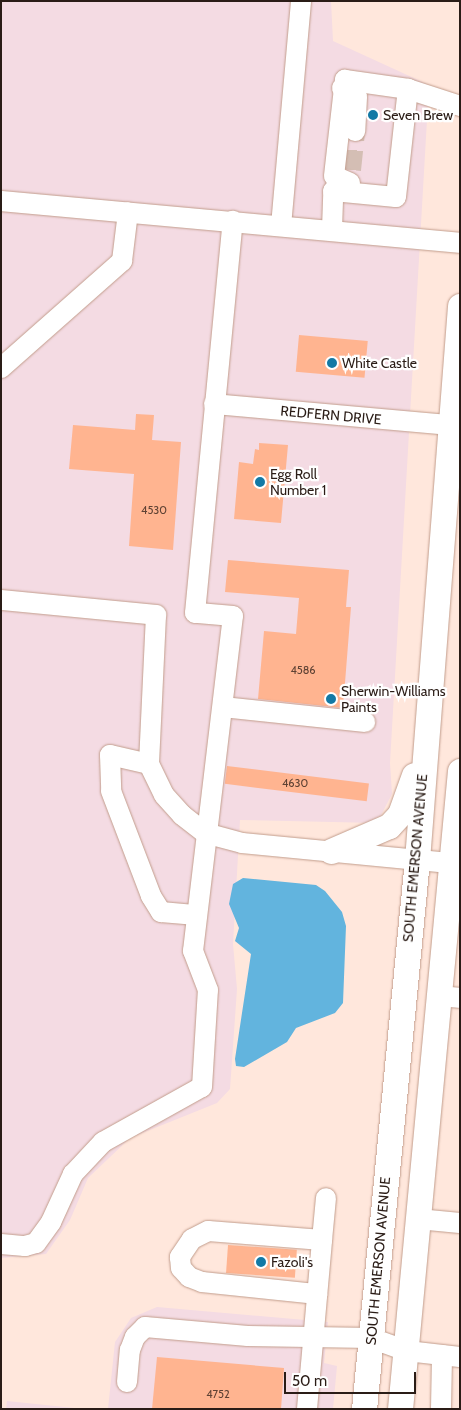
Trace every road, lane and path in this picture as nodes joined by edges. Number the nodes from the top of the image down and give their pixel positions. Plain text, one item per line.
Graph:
1 (301, 1) edge
2 (342, 88) junction
3 (408, 90) junction
4 (460, 106) edge
5 (355, 132) tunnel mouth
6 (350, 182) junction
7 (1, 201) edge
8 (128, 212) junction
9 (233, 221) junction
10 (281, 226) junction
11 (332, 229) junction
12 (460, 243) edge
13 (460, 306) edge
14 (1, 368) edge
15 (214, 404) junction
16 (448, 426) junction
17 (1, 600) edge
18 (222, 707) junction
19 (365, 722) dead end
20 (424, 749) junction
21 (149, 764) junction
22 (460, 771) edge
23 (208, 834) junction
24 (331, 851) junction
25 (417, 860) junction
26 (455, 863) edge
27 (198, 915) junction
28 (449, 997) edge
29 (326, 1198) dead end
30 (418, 1219) junction
31 (460, 1223) edge
32 (322, 1240) junction
33 (1, 1244) edge
34 (317, 1294) junction
35 (313, 1336) junction
36 (371, 1338) junction
37 (407, 1351) junction
38 (451, 1356) edge
39 (127, 1382) dead end
40 (307, 1409) edge
41 (364, 1409) edge
42 (400, 1409) edge
43 (441, 1409) edge

1 - 10 street
2 - 3 street
2 - 5 street
2 - 6 street
3 - 4 street
3 - 6 street
6 - 11 street
7 - 8 street
8 - 9 street
8 - 14 street
9 - 10 street
9 - 15 street
10 - 11 street
11 - 12 street
13 - 16 main road, SOUTH EMERSON AVENUE
15 - 16 street, REDFERN DRIVE
15 - 18 street
16 - 20 main road, SOUTH EMERSON AVENUE
17 - 21 street
18 - 19 street
18 - 23 street
20 - 24 main road
20 - 25 main road, SOUTH EMERSON AVENUE
21 - 23 street
21 - 27 street
22 - 26 main road
23 - 24 street
23 - 27 street
24 - 25 street
25 - 26 street
25 - 36 main road, SOUTH EMERSON AVENUE
26 - 28 main road
27 - 33 street
28 - 30 main road
29 - 32 street
30 - 31 street
30 - 37 main road
32 - 34 street
32 - 34 street
34 - 35 street
35 - 36 street
35 - 39 street
35 - 40 street
36 - 37 street
36 - 41 main road, SOUTH EMERSON AVENUE
37 - 38 street
37 - 42 main road
38 - 43 street

